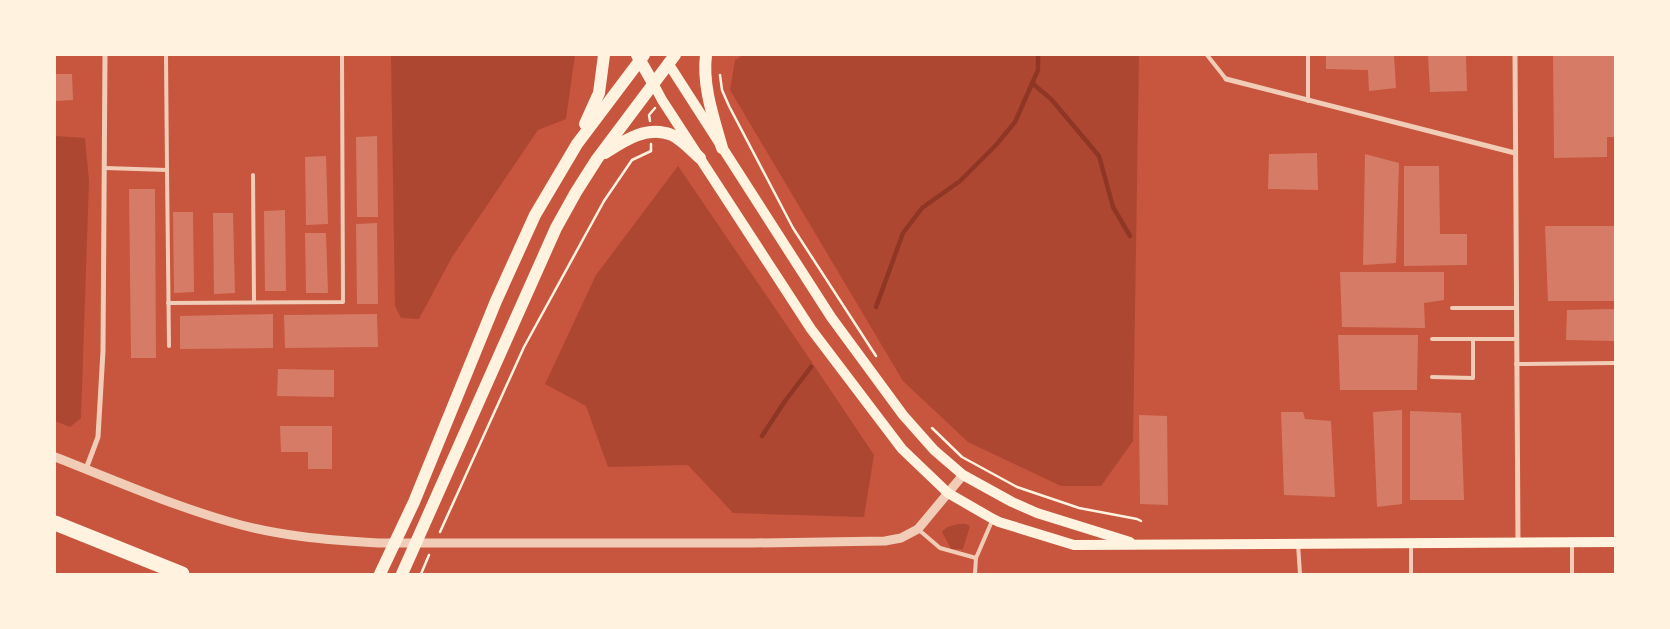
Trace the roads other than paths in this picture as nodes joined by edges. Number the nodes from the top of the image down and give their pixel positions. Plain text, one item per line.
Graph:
1 (105, 55) edge
2 (166, 55) edge
3 (342, 55) edge
4 (604, 55) edge
5 (706, 55) edge
6 (1207, 55) edge
7 (1308, 55) edge
8 (1515, 55) edge
9 (641, 57) edge
10 (668, 58) edge
11 (1226, 80) joint
12 (653, 83) junction
13 (1308, 101) junction
14 (577, 144) junction
15 (722, 148) junction
16 (1515, 153) junction
17 (700, 158) junction
18 (597, 159) junction
19 (105, 168) junction
20 (167, 170) junction
21 (253, 175) dead end
22 (254, 302) junction
23 (168, 303) junction
24 (1452, 308) dead end
25 (1516, 308) junction
26 (1432, 339) dead end
27 (1473, 339) junction
28 (1516, 339) junction
29 (169, 346) dead end
30 (1615, 363) edge
31 (1516, 364) junction
32 (1432, 377) dead end
33 (55, 457) edge
34 (86, 469) junction
35 (963, 475) junction
36 (948, 493) junction
37 (993, 519) junction
38 (55, 523) edge
39 (918, 529) junction
40 (1518, 542) junction
41 (1572, 542) junction
42 (1615, 542) edge
43 (1411, 543) junction
44 (1298, 544) junction
45 (1140, 545) junction
46 (976, 558) junction
47 (182, 574) edge
48 (380, 574) edge
49 (402, 574) edge
50 (975, 574) edge
51 (1300, 574) edge
52 (1411, 574) edge
53 (1572, 574) edge

1 - 19 street
2 - 20 lane
3 - 22 lane
4 - 14 main road
5 - 15 main road
6 - 11 lane
7 - 13 lane
8 - 16 street
9 - 12 main road
9 - 14 main road
10 - 12 main road
10 - 15 main road
11 - 13 street
12 - 17 main road
12 - 18 main road
13 - 16 street
14 - 48 main road
15 - 35 main road
16 - 25 street
17 - 18 main road
17 - 36 main road
18 - 49 main road
19 - 20 lane
19 - 34 street
20 - 23 lane
21 - 22 lane
22 - 23 lane
23 - 29 lane
24 - 25 lane
25 - 28 street
26 - 27 lane
27 - 28 lane
27 - 32 lane
28 - 31 street
30 - 31 lane
31 - 40 street
33 - 34 street
34 - 39 street
35 - 36 street
35 - 45 main road
36 - 37 main road
36 - 39 street
37 - 45 main road
37 - 46 lane
38 - 47 highway
39 - 46 lane
40 - 41 main road
40 - 43 main road
41 - 42 main road
41 - 53 lane
43 - 44 main road
43 - 52 lane
44 - 45 main road
44 - 51 lane
46 - 50 lane

